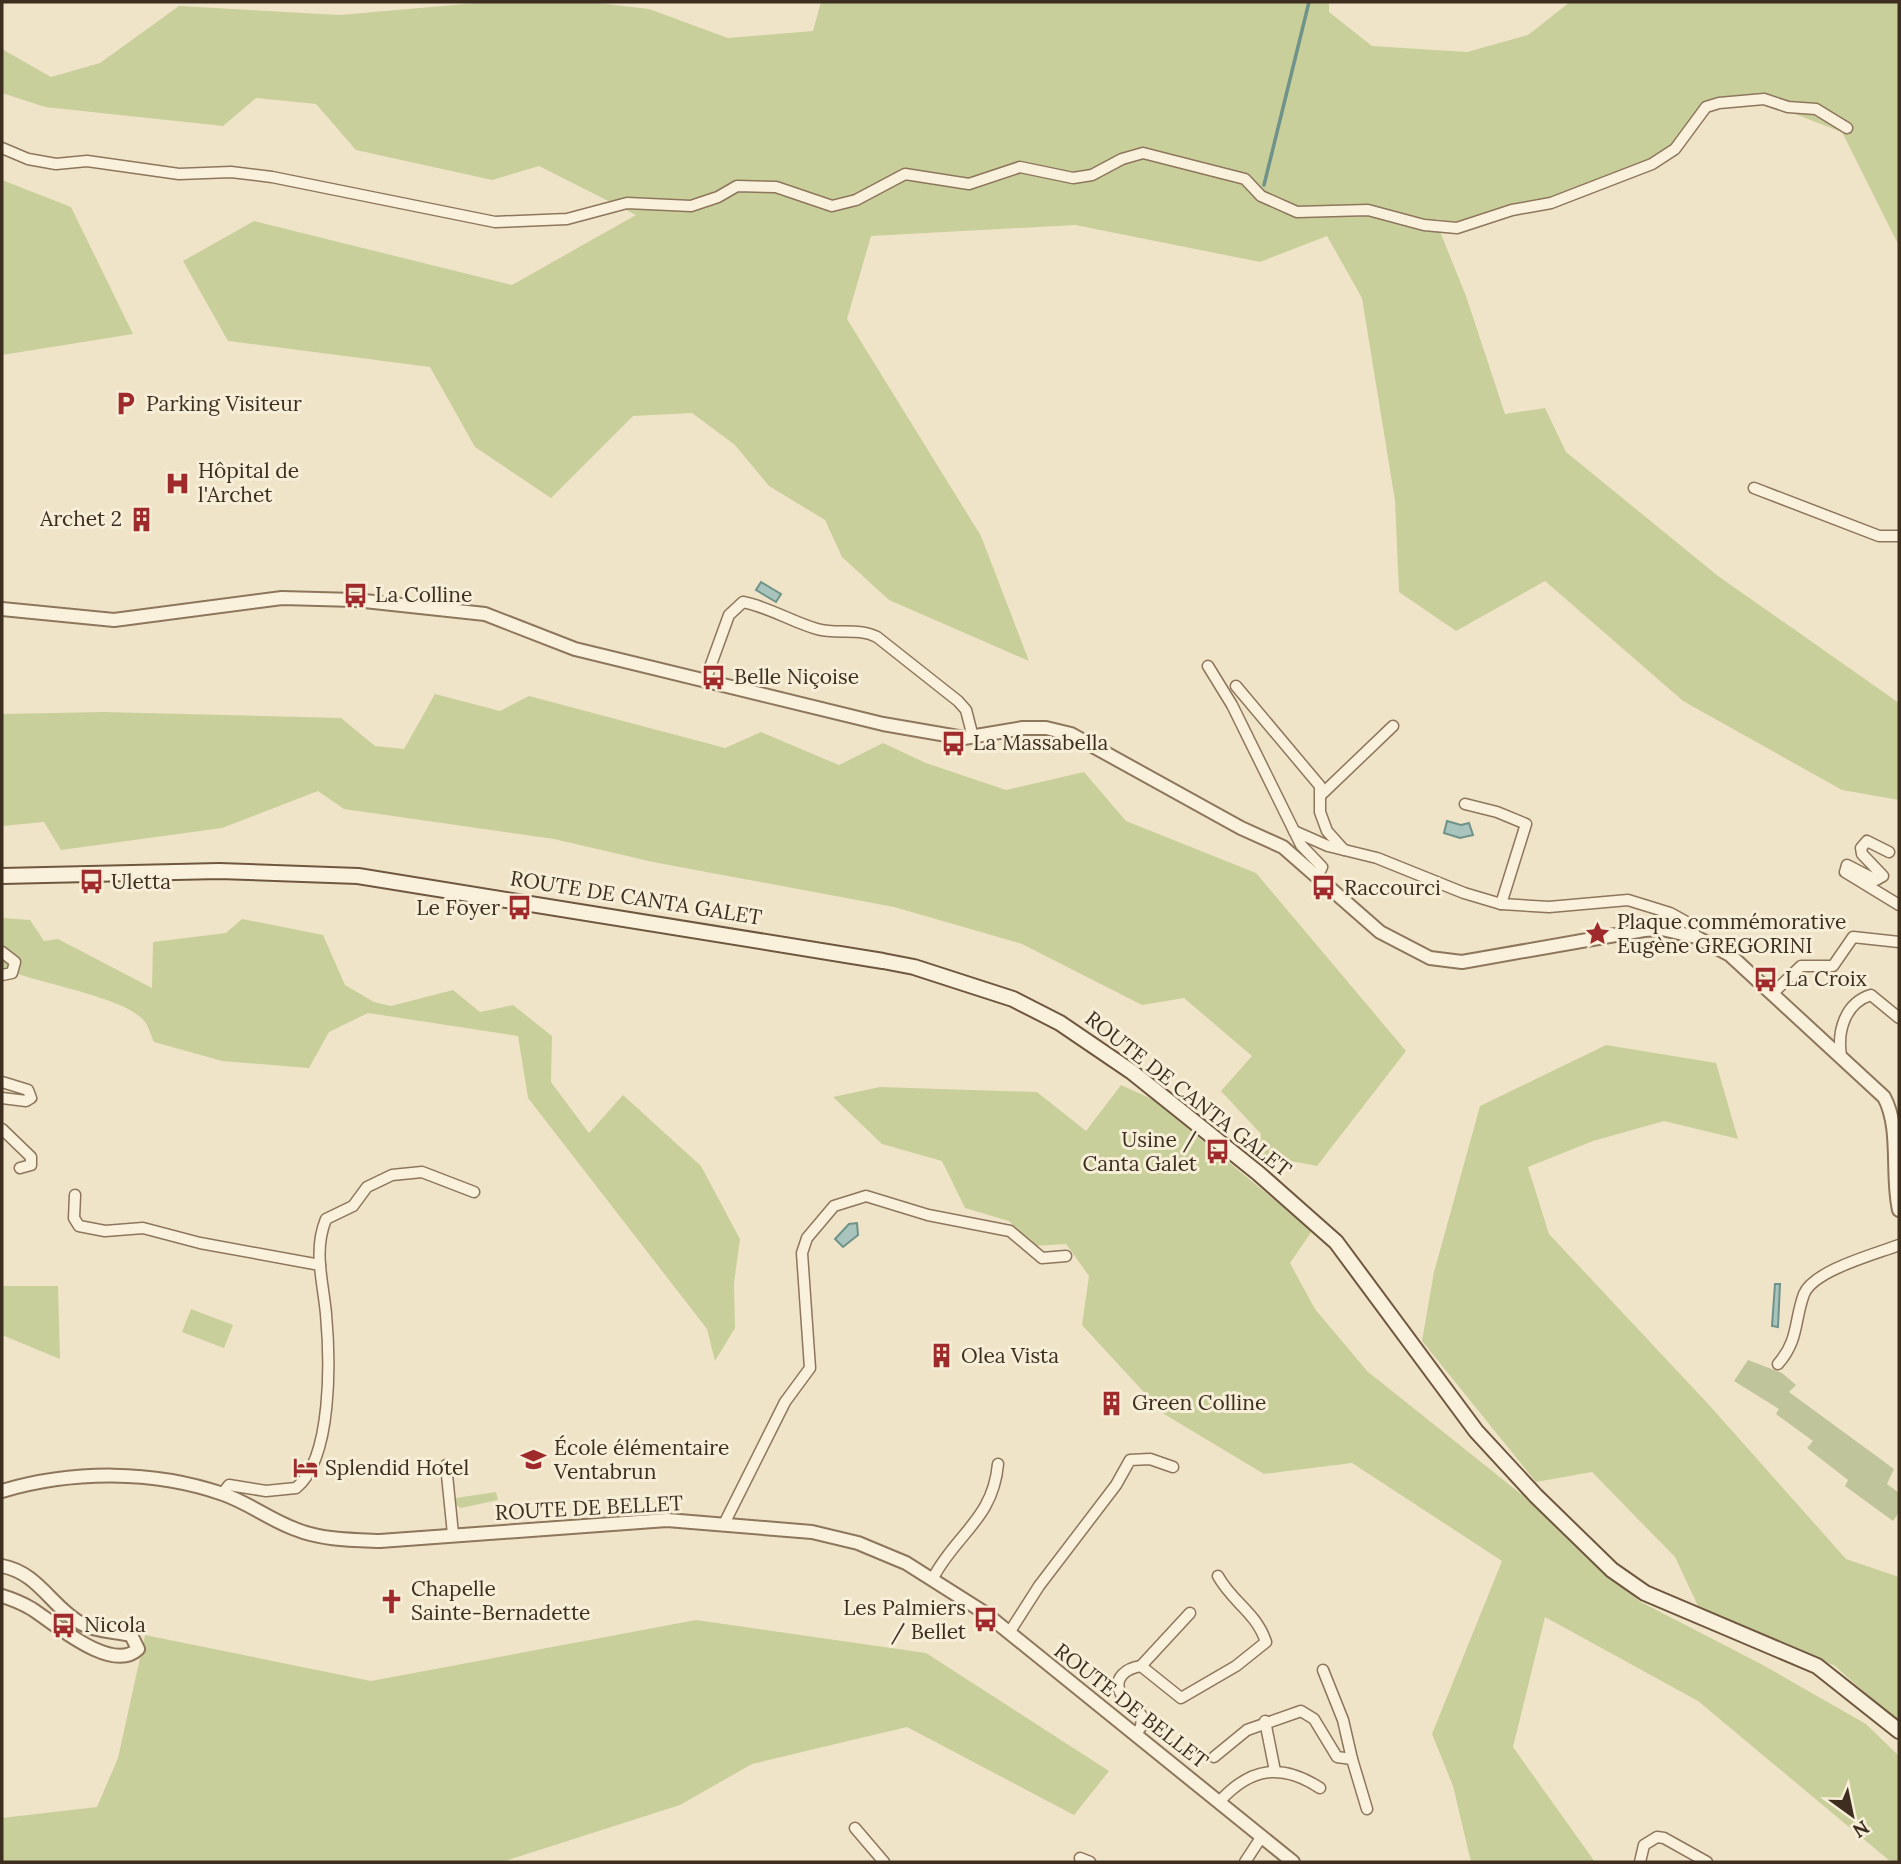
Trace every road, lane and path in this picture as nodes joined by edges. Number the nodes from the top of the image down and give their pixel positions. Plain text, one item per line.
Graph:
1 (1847, 128) dead end
2 (2, 148) edge
3 (1754, 488) dead end
4 (1899, 536) edge
5 (2, 600) edge
6 (2, 609) edge
7 (18, 609) junction
8 (1208, 666) dead end
9 (705, 681) junction
10 (1236, 686) dead end
11 (1393, 726) dead end
12 (973, 737) junction
13 (1322, 794) junction
14 (1465, 804) dead end
15 (1294, 831) junction
16 (1889, 852) dead end
17 (1347, 853) junction
18 (1318, 875) junction
19 (2, 876) edge
20 (1501, 904) junction
21 (1899, 905) edge
22 (1696, 937) junction
23 (1899, 942) edge
24 (2, 952) edge
25 (2, 975) edge
26 (1772, 994) junction
27 (1899, 1018) edge
28 (1841, 1056) junction
29 (2, 1082) edge
30 (2, 1098) edge
31 (1896, 1114) edge
32 (2, 1129) edge
33 (20, 1168) dead end
34 (474, 1192) dead end
35 (75, 1195) dead end
36 (1899, 1210) edge
37 (1899, 1245) edge
38 (1066, 1256) dead end
39 (320, 1265) junction
40 (1778, 1364) dead end
41 (998, 1464) dead end
42 (446, 1465) dead end
43 (1173, 1466) dead end
44 (2, 1491) edge
45 (222, 1494) junction
46 (724, 1524) junction
47 (453, 1534) junction
48 (2, 1566) edge
49 (1218, 1576) dead end
50 (933, 1578) junction
51 (2, 1596) edge
52 (1190, 1613) dead end
53 (1009, 1633) junction
54 (1141, 1666) junction
55 (1323, 1670) dead end
56 (1265, 1721) junction
57 (1899, 1731) edge
58 (1135, 1735) junction
59 (1214, 1757) dead end
60 (1352, 1759) junction
61 (1275, 1771) junction
62 (1320, 1788) dead end
63 (1220, 1801) junction
64 (1367, 1809) dead end
65 (855, 1828) dead end
66 (1262, 1836) junction
67 (884, 1862) edge
68 (1245, 1862) edge
69 (1293, 1862) edge
70 (1640, 1862) edge
71 (1707, 1862) edge

1 - 2 street
3 - 4 street
5 - 7 street
6 - 7 street
7 - 9 street
8 - 15 street
9 - 12 street
9 - 12 street
10 - 13 street
11 - 13 street
12 - 18 street
13 - 17 street
14 - 20 street
15 - 17 street
15 - 18 street
16 - 21 street
17 - 20 street
18 - 22 street
19 - 57 main road, ROUTE DE CANTA GALET
20 - 22 street
22 - 26 street
23 - 26 street
24 - 25 street
26 - 28 street
27 - 28 street
28 - 31 street
29 - 30 street
31 - 36 street
32 - 33 street
34 - 39 street
35 - 39 street
37 - 40 street
38 - 46 street
39 - 45 street
41 - 50 street
42 - 47 street
43 - 53 street
44 - 45 street, ROUTE DE BELLET
45 - 47 street, ROUTE DE BELLET
46 - 47 street, ROUTE DE BELLET
46 - 50 street, ROUTE DE BELLET
48 - 51 street
49 - 54 street
50 - 53 street, ROUTE DE BELLET
52 - 54 street
53 - 58 street, ROUTE DE BELLET
54 - 58 street
55 - 60 street
56 - 59 street
56 - 60 street
56 - 61 street
58 - 63 street, ROUTE DE BELLET
60 - 64 street
61 - 62 street
61 - 63 street
63 - 66 street, ROUTE DE BELLET
65 - 67 street
66 - 68 street
66 - 69 street, ROUTE DE BELLET
70 - 71 street

